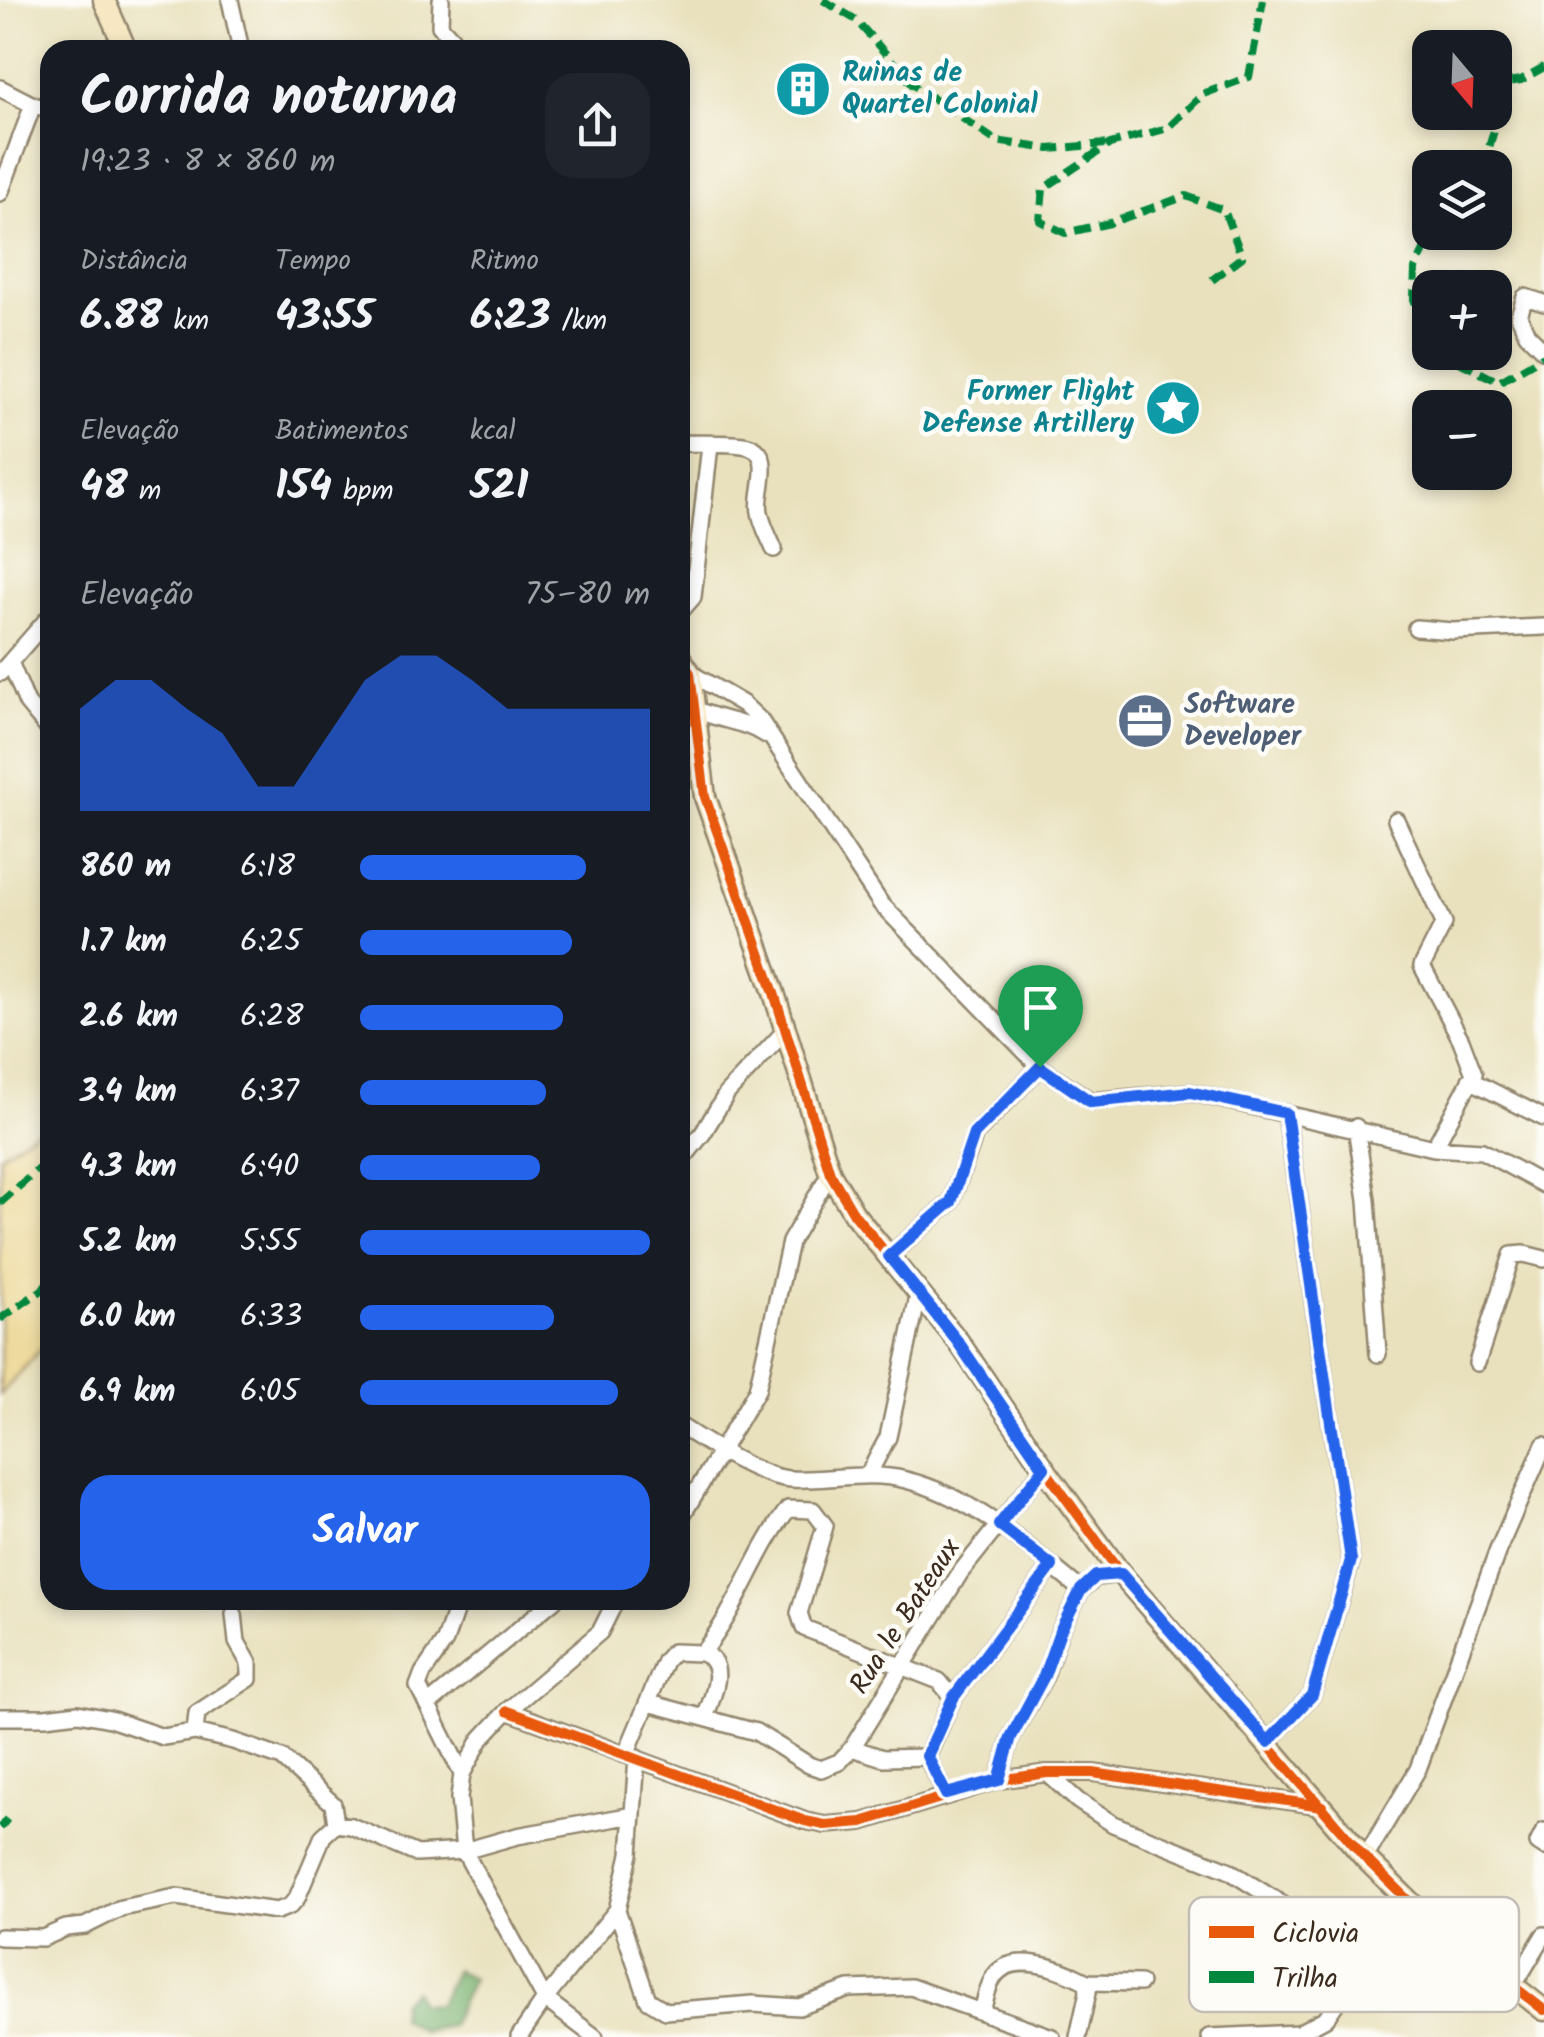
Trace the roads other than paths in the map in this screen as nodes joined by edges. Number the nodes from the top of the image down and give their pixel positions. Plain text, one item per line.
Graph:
1 (104, 0) edge
2 (230, 0) edge
3 (441, 0) edge
4 (122, 40) edge
5 (238, 40) edge
6 (453, 40) edge
7 (0, 88) edge
8 (33, 105) junction
9 (40, 107) edge
10 (0, 193) edge
11 (1544, 303) edge
12 (1544, 351) edge
13 (690, 444) edge
14 (710, 445) junction
15 (774, 549) dead end
16 (690, 600) edge
17 (40, 627) edge
18 (1544, 627) edge
19 (1416, 628) dead end
20 (5, 667) edge
21 (690, 668) edge
22 (690, 686) edge
23 (695, 708) junction
24 (40, 719) edge
25 (745, 724) junction
26 (776, 741) junction
27 (698, 745) junction
28 (1396, 820) dead end
29 (786, 1030) junction
30 (1040, 1067) junction
31 (1470, 1080) junction
32 (1286, 1113) junction
33 (1544, 1118) edge
34 (1356, 1128) junction
35 (1434, 1148) junction
36 (690, 1149) edge
37 (830, 1173) junction
38 (1544, 1185) edge
39 (889, 1256) junction
40 (1544, 1259) edge
41 (919, 1292) junction
42 (1378, 1354) dead end
43 (1477, 1363) dead end
44 (690, 1432) edge
45 (1544, 1444) edge
46 (719, 1451) junction
47 (1044, 1468) junction
48 (868, 1475) junction
49 (820, 1477) junction
50 (690, 1502) edge
51 (812, 1510) junction
52 (999, 1525) junction
53 (1052, 1566) junction
54 (1121, 1574) junction
55 (1081, 1590) junction
56 (456, 1610) edge
57 (542, 1610) edge
58 (611, 1610) edge
59 (234, 1614) dead end
60 (702, 1653) junction
61 (902, 1668) junction
62 (953, 1698) junction
63 (650, 1704) junction
64 (428, 1706) junction
65 (506, 1711) junction
66 (0, 1717) edge
67 (705, 1718) junction
68 (195, 1732) junction
69 (1268, 1742) junction
70 (852, 1748) junction
71 (632, 1756) junction
72 (927, 1756) junction
73 (1047, 1772) junction
74 (462, 1774) junction
75 (999, 1780) junction
76 (946, 1794) junction
77 (1322, 1806) junction
78 (633, 1815) junction
79 (336, 1824) junction
80 (1544, 1831) edge
81 (1544, 1846) edge
82 (464, 1852) junction
83 (1365, 1858) junction
84 (1271, 1897) edge
85 (1405, 1897) edge
86 (618, 1910) junction
87 (1544, 1935) edge
88 (0, 1937) edge
89 (1519, 1977) edge
90 (1086, 1982) junction
91 (1140, 1983) dead end
92 (1519, 1989) edge
93 (545, 1999) junction
94 (1544, 2010) edge
95 (982, 2011) junction
96 (1330, 2012) edge
97 (1072, 2035) edge
98 (1256, 2036) edge
99 (520, 2037) edge
100 (594, 2037) edge
101 (1052, 2037) edge
102 (1209, 2037) edge

1 - 4 street
2 - 5 street
3 - 6 street
7 - 8 street
8 - 9 street
8 - 10 street
11 - 12 street
13 - 14 street
14 - 15 street
14 - 16 street
17 - 20 street
18 - 19 street
20 - 24 street
21 - 26 street
22 - 23 street
23 - 25 street
23 - 27 street
25 - 26 street
25 - 27 street
26 - 30 street
27 - 29 street
28 - 31 street
29 - 36 street
29 - 37 street
30 - 32 street
30 - 39 street
31 - 33 street
31 - 35 street
32 - 34 street
32 - 69 street
34 - 35 street
34 - 42 street
35 - 38 street
37 - 39 street
37 - 46 street
39 - 41 street
40 - 43 street
41 - 47 street
41 - 48 street
44 - 46 street
45 - 83 street
46 - 49 street
46 - 50 street
47 - 52 street, Rua le Bateaux
47 - 54 street
48 - 49 street
48 - 52 street
49 - 51 street
51 - 60 street
51 - 61 street
52 - 53 street
52 - 61 street, Rua le Bateaux
53 - 55 street
53 - 62 street
54 - 55 street
54 - 69 street
55 - 75 street
56 - 64 street
57 - 64 street
58 - 65 street
59 - 68 street
60 - 63 street
60 - 67 street
61 - 62 street
61 - 70 street, Rua le Bateaux
62 - 72 street
63 - 67 street
63 - 71 street
64 - 74 street
65 - 71 street
65 - 74 street
66 - 68 street
67 - 70 street
68 - 79 street
69 - 77 street
70 - 72 street
71 - 76 street
71 - 78 street
72 - 76 street
73 - 75 street
73 - 77 street
73 - 84 street
74 - 82 street
75 - 76 street
77 - 83 street
78 - 82 street
78 - 86 street
79 - 82 street
79 - 88 street
80 - 81 street
82 - 93 street
83 - 85 street
86 - 93 street
86 - 95 street
87 - 89 street
90 - 91 street
90 - 95 street
90 - 97 street
92 - 94 street
93 - 99 street
93 - 100 street
95 - 101 street
96 - 98 street
98 - 102 street

